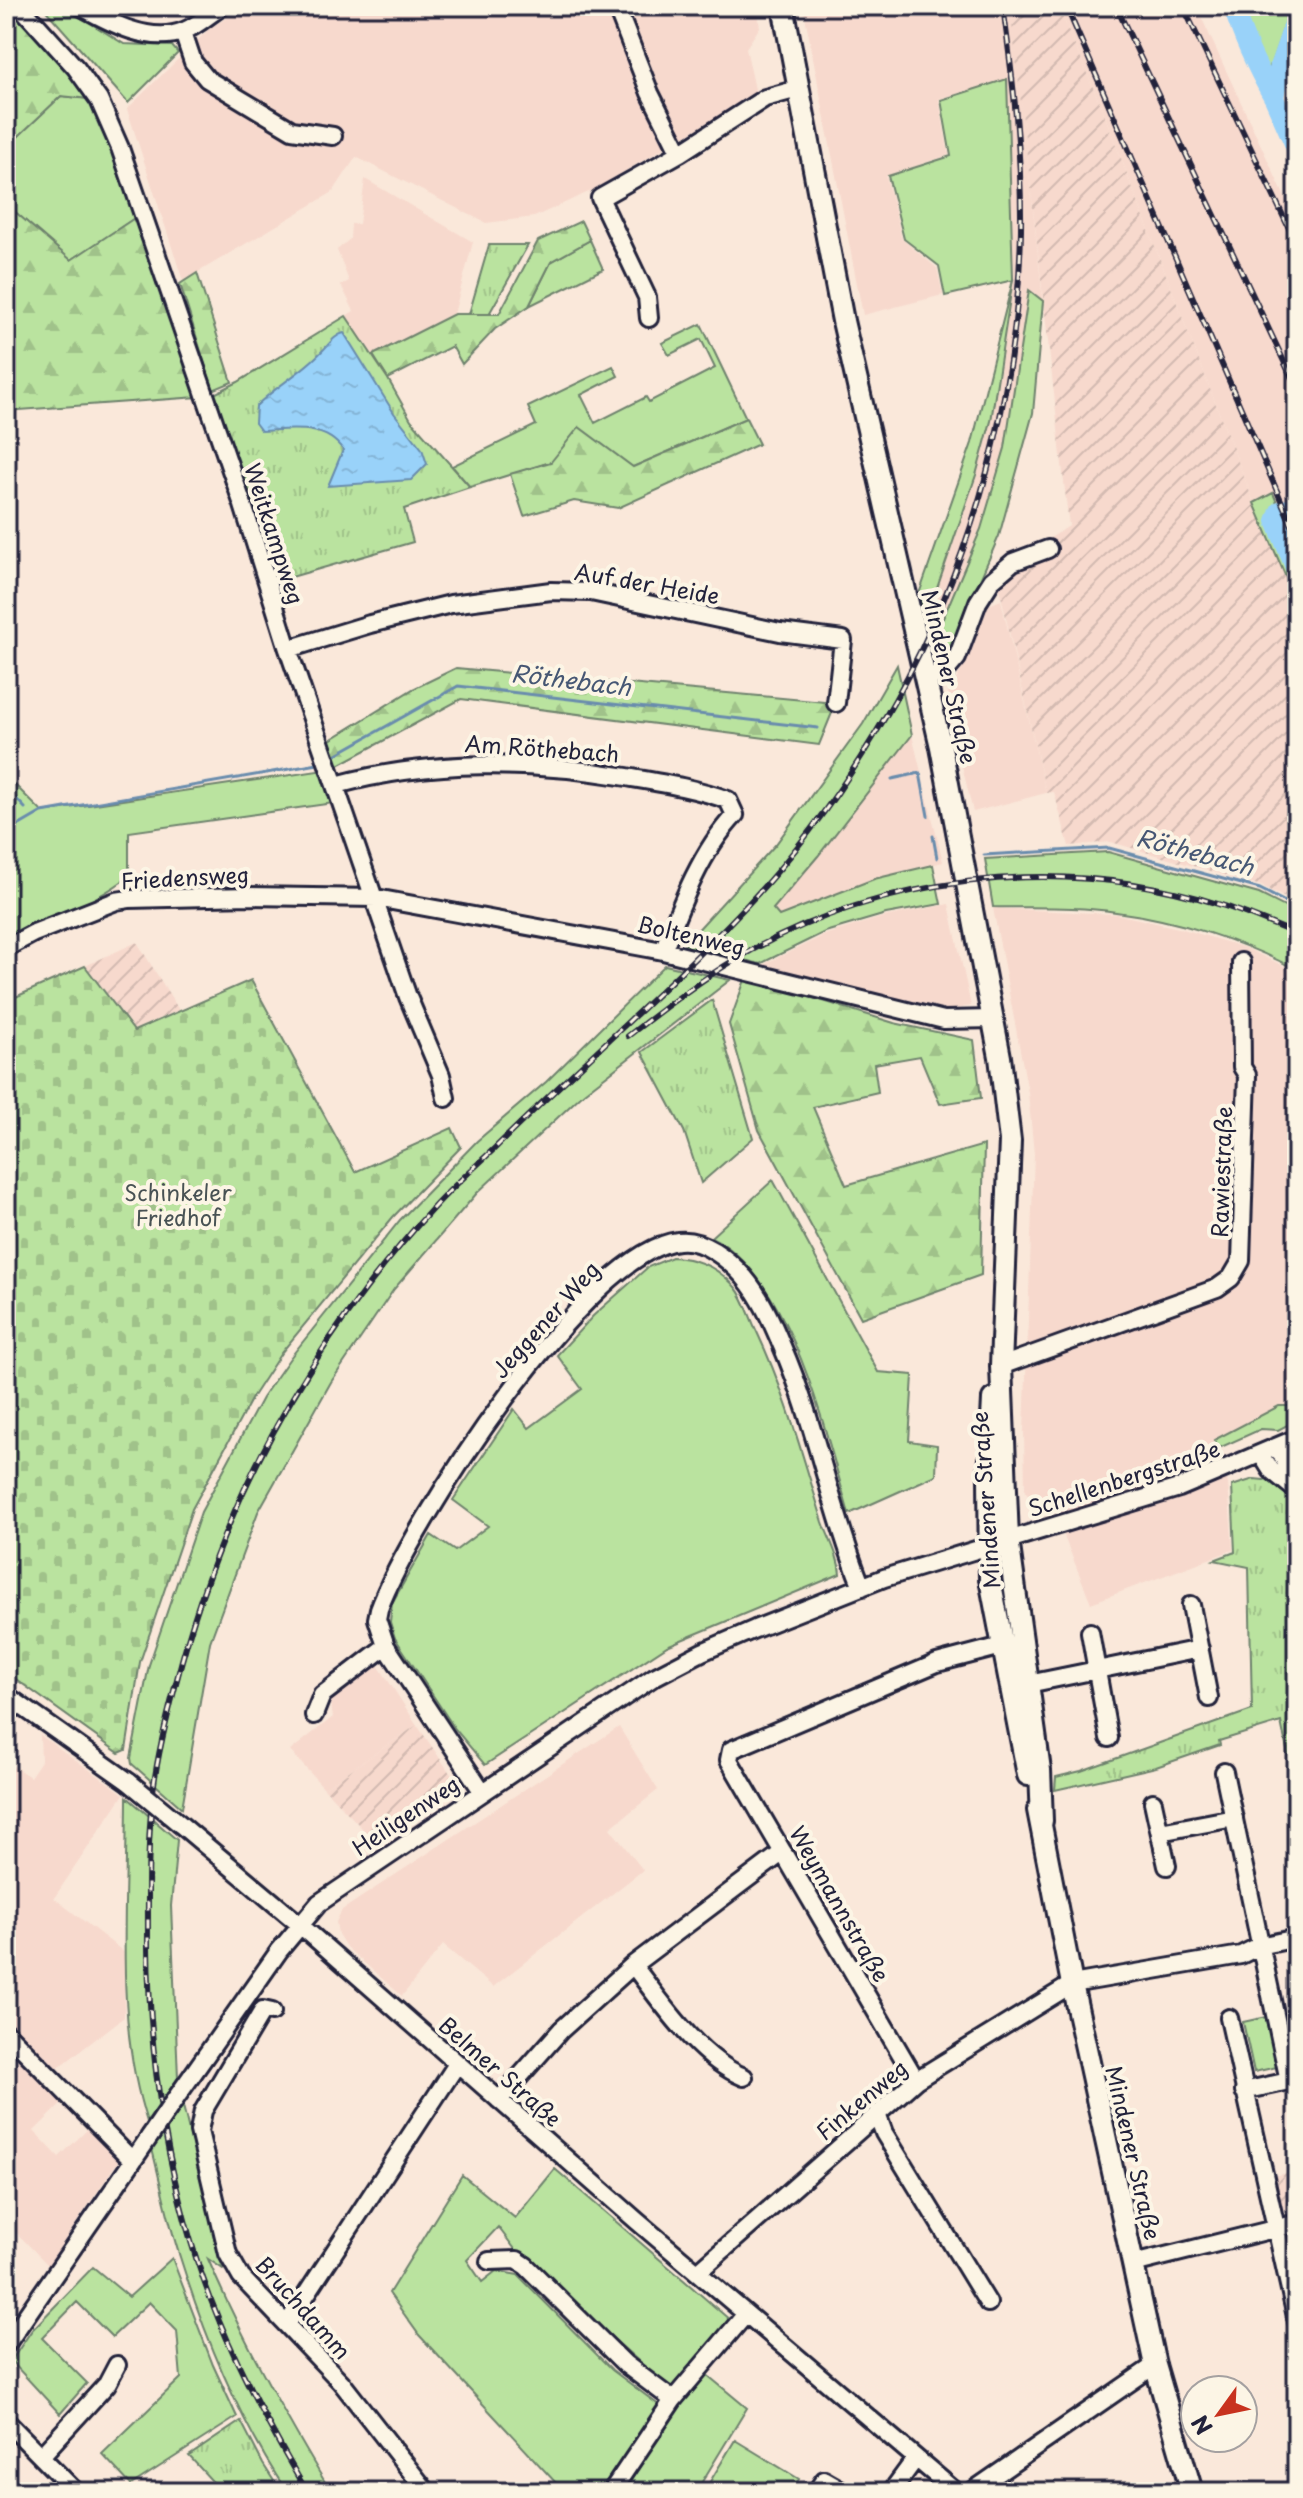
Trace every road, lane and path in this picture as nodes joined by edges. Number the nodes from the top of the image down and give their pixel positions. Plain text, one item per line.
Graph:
1 (20, 6) edge
2 (80, 6) edge
3 (222, 6) edge
4 (616, 6) edge
5 (783, 6) edge
6 (183, 32) junction
7 (798, 89) junction
8 (333, 136) dead end
9 (680, 153) junction
10 (649, 318) dead end
11 (1048, 549) dead end
12 (288, 649) junction
13 (926, 680) junction
14 (836, 703) dead end
15 (336, 785) junction
16 (376, 898) junction
17 (6, 948) edge
18 (663, 951) junction
19 (1241, 962) dead end
20 (994, 1019) junction
21 (446, 1098) dead end
22 (1001, 1366) junction
23 (1297, 1438) edge
24 (1269, 1450) junction
25 (1297, 1477) edge
26 (1297, 1491) edge
27 (998, 1542) junction
28 (862, 1587) junction
29 (1191, 1605) dead end
30 (1090, 1632) dead end
31 (386, 1646) junction
32 (1200, 1649) junction
33 (1004, 1656) junction
34 (1097, 1670) junction
35 (1028, 1684) junction
36 (6, 1695) edge
37 (1209, 1698) dead end
38 (314, 1715) dead end
39 (1109, 1738) dead end
40 (1224, 1772) dead end
41 (482, 1791) junction
42 (1153, 1802) dead end
43 (1234, 1818) junction
44 (1042, 1821) junction
45 (1160, 1832) junction
46 (783, 1852) junction
47 (1167, 1866) dead end
48 (299, 1924) junction
49 (1297, 1938) edge
50 (1259, 1946) junction
51 (633, 1965) junction
52 (1072, 1984) junction
53 (272, 2012) dead end
54 (1229, 2018) dead end
55 (6, 2032) edge
56 (457, 2064) junction
57 (744, 2077) dead end
58 (916, 2080) junction
59 (1244, 2091) junction
60 (499, 2100) junction
61 (877, 2114) junction
62 (133, 2161) junction
63 (1297, 2227) edge
64 (1276, 2228) junction
65 (489, 2261) dead end
66 (1133, 2264) junction
67 (698, 2272) junction
68 (988, 2303) dead end
69 (746, 2314) junction
70 (1297, 2321) edge
71 (287, 2324) junction
72 (6, 2345) edge
73 (117, 2365) dead end
74 (1155, 2365) junction
75 (673, 2400) junction
76 (6, 2421) edge
77 (41, 2456) junction
78 (916, 2458) junction
79 (76, 2492) edge
80 (427, 2492) edge
81 (611, 2492) edge
82 (816, 2492) edge
83 (845, 2492) edge
84 (891, 2492) edge
85 (956, 2492) edge
86 (971, 2492) edge
87 (1192, 2492) edge

1 - 12 street, Weitkampweg
2 - 6 street
3 - 6 street
4 - 9 street
5 - 7 main road, Mindener Straße
6 - 8 street
7 - 9 street
7 - 13 main road, Mindener Straße
9 - 10 street
11 - 13 street
12 - 14 street, Auf der Heide
12 - 15 street, Weitkampweg
13 - 20 main road, Mindener Straße
15 - 16 street, Weitkampweg
15 - 18 street, Am Röthebach
16 - 17 street, Friedensweg
16 - 18 street, Boltenweg
16 - 21 street, Weitkampweg
18 - 20 street, Boltenweg
19 - 22 street, Rawiestraße
20 - 22 main road, Mindener Straße
22 - 27 main road, Mindener Straße
23 - 24 street, Schellenbergstraße
24 - 25 street
24 - 26 street
24 - 27 street, Schellenbergstraße
27 - 28 street, Heiligenweg
27 - 33 main road, Mindener Straße
27 - 35 main road, Mindener Straße
28 - 31 street, Jeggener Weg
28 - 41 street, Heiligenweg
29 - 32 street
30 - 34 street
31 - 38 street
31 - 41 street, Jeggener Weg
32 - 34 street
32 - 37 street
33 - 35 street
33 - 44 main road, Mindener Straße
33 - 46 street, Weymannstraße
34 - 35 street
34 - 39 street
35 - 44 main road, Mindener Straße
36 - 48 street, Belmer Straße, bridge
40 - 43 street
41 - 48 street, Heiligenweg
42 - 45 street
43 - 45 street
43 - 50 street
44 - 52 main road, Mindener Straße
45 - 47 street
46 - 51 street
46 - 58 street, Weymannstraße
48 - 56 street, Belmer Straße
48 - 62 street, Heiligenweg, bridge
49 - 50 street
50 - 52 street
50 - 59 street
51 - 57 street
51 - 60 street
52 - 58 street, Finkenweg
52 - 66 main road, Mindener Straße
53 - 71 street, Bruchdamm
54 - 59 street
55 - 62 street
56 - 60 street, Belmer Straße
56 - 71 street
58 - 61 street, Finkenweg
59 - 64 street
60 - 67 street, Belmer Straße
61 - 67 street, Finkenweg
61 - 68 street
62 - 72 street, Heiligenweg
63 - 64 street
64 - 66 street
64 - 70 street
65 - 75 street
66 - 74 main road, Mindener Straße
67 - 69 street, Belmer Straße
69 - 75 street
69 - 78 street, Belmer Straße
71 - 80 street, Bruchdamm
73 - 77 street
74 - 86 street
74 - 87 main road, Mindener Straße
75 - 81 street
76 - 77 street
77 - 79 street
78 - 84 street
78 - 85 street, Belmer Straße
82 - 83 street

